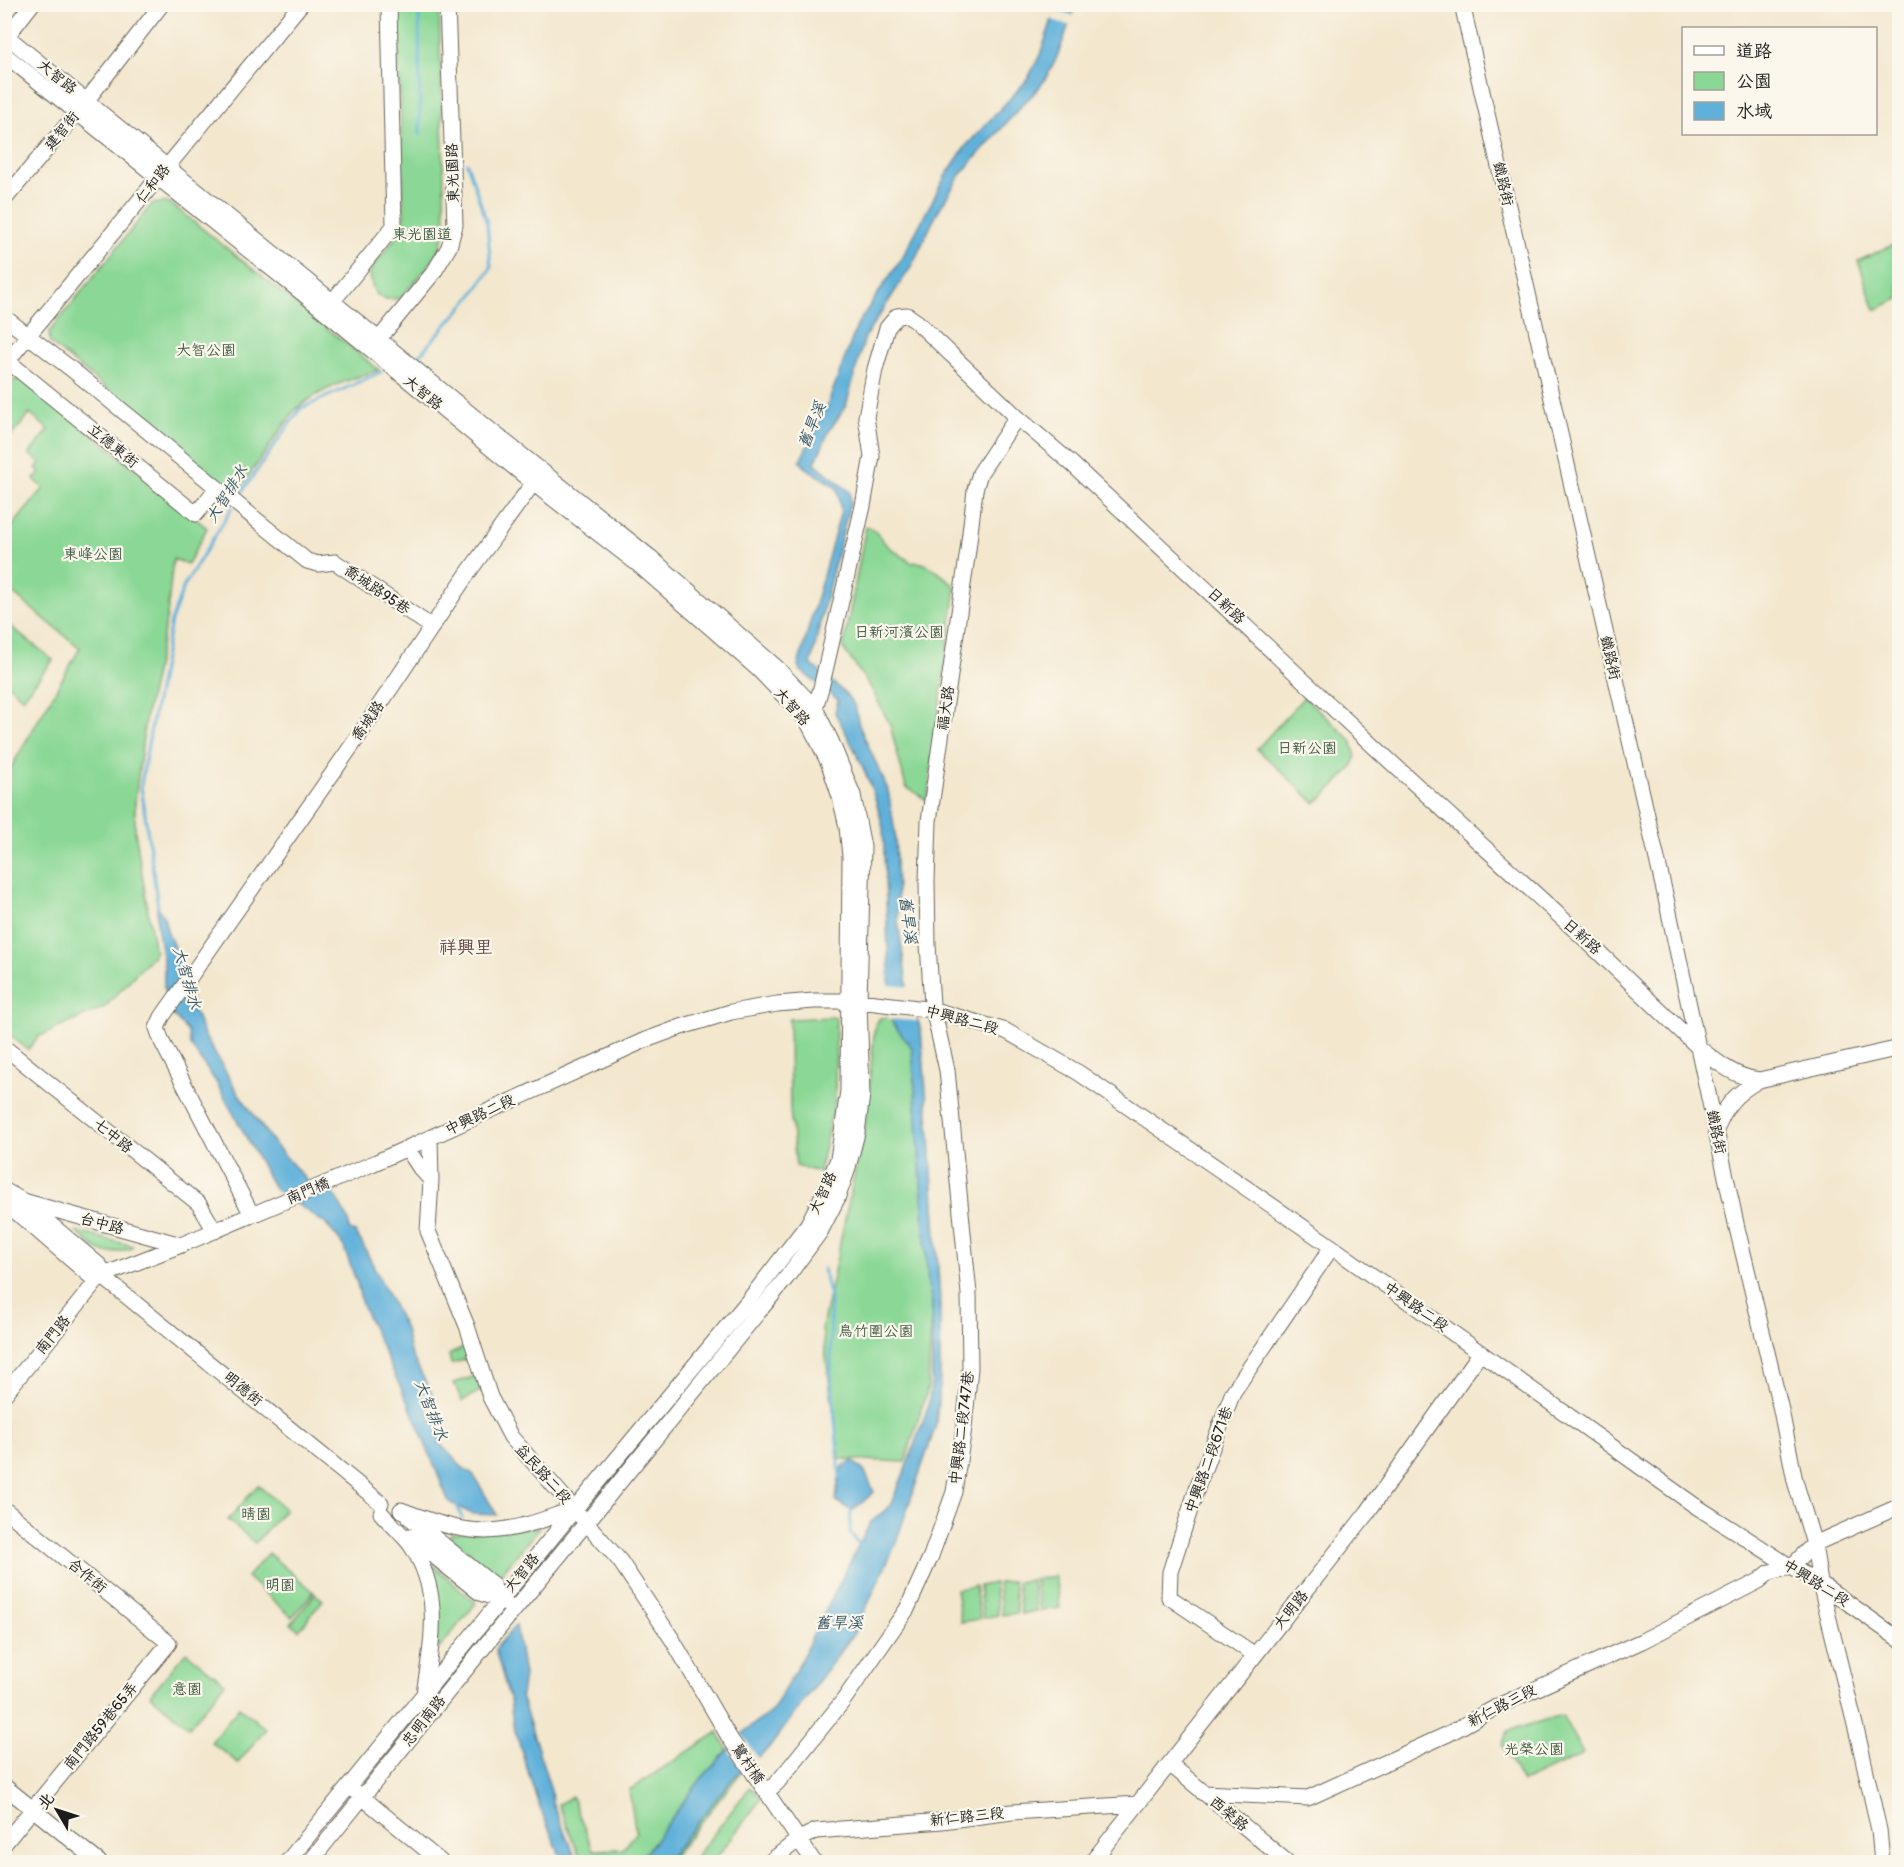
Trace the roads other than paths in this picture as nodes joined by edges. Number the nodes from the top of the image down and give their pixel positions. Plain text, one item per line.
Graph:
1 (32, 4) edge
2 (162, 4) edge
3 (389, 4) edge
4 (447, 4) edge
5 (1462, 4) edge
6 (293, 7) edge
7 (5, 37) edge
8 (4, 54) edge
9 (82, 107) junction
10 (162, 172) junction
11 (4, 200) edge
12 (328, 306) junction
13 (4, 317) edge
14 (28, 335) junction
15 (375, 344) junction
16 (6, 361) edge
17 (1017, 417) junction
18 (537, 477) junction
19 (221, 491) junction
20 (432, 627) junction
21 (810, 713) junction
22 (854, 1001) junction
23 (934, 1010) junction
24 (4, 1047) edge
25 (1698, 1047) junction
26 (1899, 1048) edge
27 (1759, 1080) junction
28 (1716, 1130) junction
29 (430, 1138) junction
30 (407, 1148) junction
31 (355, 1172) joint
32 (431, 1180) junction
33 (4, 1190) edge
34 (23, 1201) junction
35 (4, 1207) edge
36 (257, 1213) junction
37 (215, 1231) junction
38 (181, 1245) junction
39 (1332, 1247) junction
40 (103, 1277) junction
41 (1481, 1352) junction
42 (4, 1395) edge
43 (1899, 1506) edge
44 (381, 1508) junction
45 (4, 1509) edge
46 (575, 1509) junction
47 (401, 1510) junction
48 (587, 1522) junction
49 (1814, 1544) junction
50 (1791, 1568) junction
51 (538, 1581) joint
52 (1820, 1583) junction
53 (500, 1600) junction
54 (513, 1611) junction
55 (1899, 1640) edge
56 (169, 1643) joint
57 (1255, 1655) junction
58 (424, 1694) junction
59 (729, 1737) joint
60 (1171, 1765) junction
61 (4, 1786) edge
62 (350, 1787) junction
63 (768, 1791) junction
64 (1203, 1793) junction
65 (363, 1798) junction
66 (1138, 1804) junction
67 (33, 1809) junction
68 (799, 1839) junction
69 (4, 1844) edge
70 (99, 1863) edge
71 (287, 1863) edge
72 (310, 1863) edge
73 (441, 1863) edge
74 (770, 1863) edge
75 (814, 1863) edge
76 (1092, 1863) edge
77 (1287, 1863) edge
78 (1882, 1863) edge

1 - 7 street
2 - 9 street, 建智街
3 - 12 street
4 - 15 street, 東光園路
5 - 25 street, 鐵路街
6 - 10 street, 仁和路
7 - 9 street, 大智路
8 - 9 street, 大智路
9 - 10 street, 大智路
9 - 11 street, 建智街
10 - 12 street, 大智路
10 - 14 street, 仁和路
12 - 15 street, 大智路
13 - 14 street
14 - 16 street, 仁和路
14 - 19 street
15 - 18 street, 大智路
16 - 19 street, 立德東街
17 - 21 street, 日新路
17 - 23 street, 福大路
17 - 25 street, 日新路
18 - 20 street, 喬城路
18 - 21 street, 大智路
19 - 20 street, 喬城路95巷
20 - 36 street, 喬城路
21 - 22 street, 大智路
22 - 23 street, 中興路二段
22 - 29 street, 中興路二段
22 - 46 street, 大智路
22 - 48 street, 大智路
23 - 39 street, 中興路二段
23 - 63 street, 中興路二段747巷
24 - 37 street, 七中路
25 - 27 street, 日新路
25 - 28 street, 鐵路街
26 - 27 street
27 - 28 street
28 - 49 street, 鐵路街
29 - 30 street, 中興路二段
29 - 32 street, 益民路二段
30 - 31 street, 中興路二段
30 - 32 street
31 - 36 street, 南門橋
32 - 46 street, 益民路二段
33 - 34 street, 台中路
34 - 38 street, 台中路
34 - 40 street, 台中路
35 - 40 street
36 - 37 street
37 - 38 street
38 - 40 street
39 - 41 street, 中興路二段
39 - 57 street, 中興路二段671巷
40 - 42 street, 南門路
40 - 44 street, 明德街
41 - 50 street, 中興路二段
41 - 57 street, 大明路
43 - 49 street
44 - 47 street, 明德街
44 - 53 street, 明德街
44 - 58 street
45 - 56 street, 合作街
46 - 47 street
46 - 48 street, 益民路二段
46 - 53 street, 大智路
47 - 53 street, 明德街
48 - 51 street, 大智路
48 - 59 street, 益民路二段
49 - 50 street
49 - 52 street, 鐵路街
50 - 52 street, 中興路二段
50 - 64 street, 新仁路三段
51 - 54 street, 忠明南路
52 - 55 street, 中興路二段
52 - 78 street, 鐵路街
53 - 54 street, 明德街
53 - 58 street, 忠明南路
54 - 65 street, 忠明南路
56 - 67 street, 南門路59巷65弄
57 - 60 street, 大明路
58 - 62 street, 忠明南路
59 - 63 street, 鷺村橋
60 - 64 street, 西榮路
60 - 66 street, 大明路
61 - 67 street
62 - 65 street
62 - 71 street, 忠明南路
63 - 68 street
64 - 77 street, 西榮路
65 - 72 street, 忠明南路
65 - 73 street
66 - 68 street, 新仁路三段
66 - 76 street, 大明路
67 - 69 street, 南門路59巷65弄
67 - 70 street
68 - 74 street
68 - 75 street

